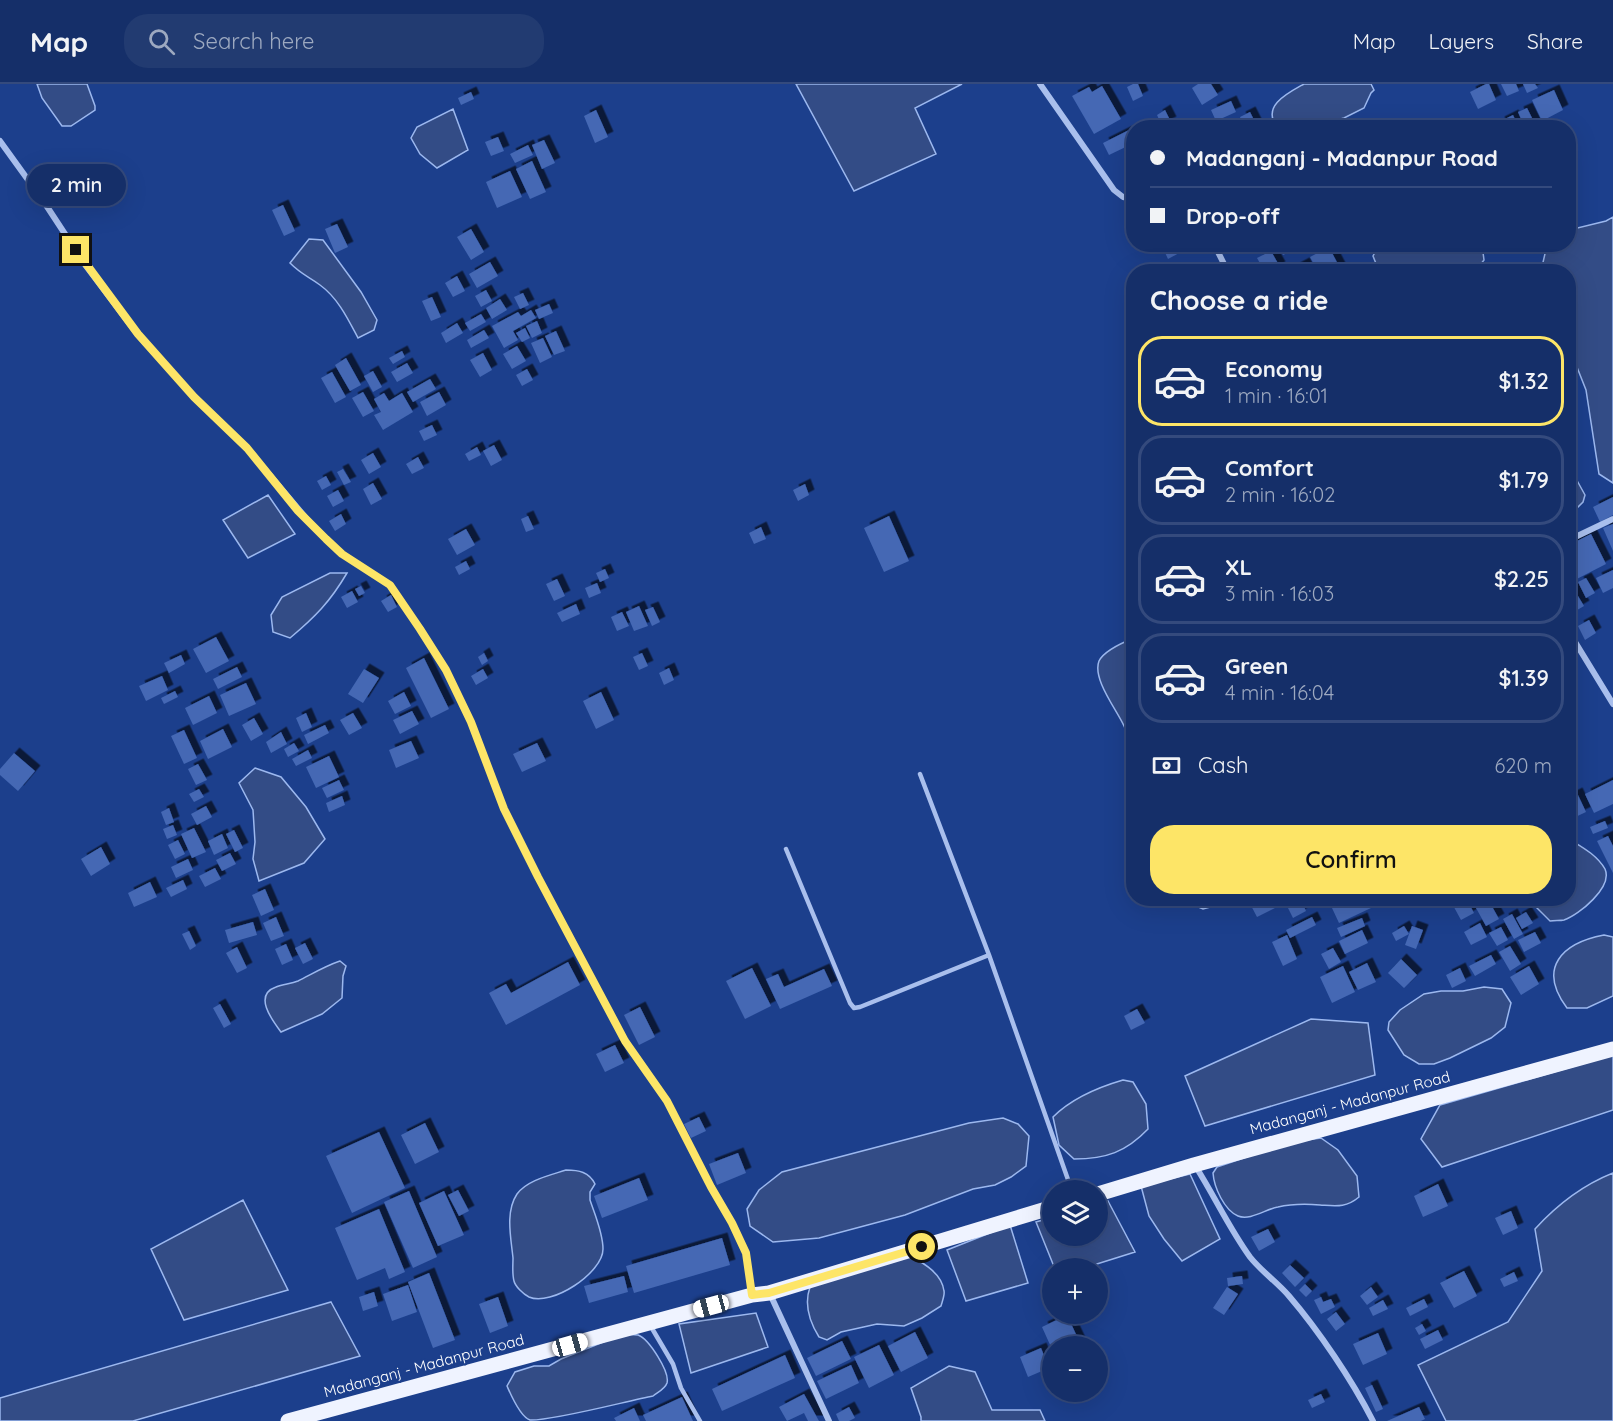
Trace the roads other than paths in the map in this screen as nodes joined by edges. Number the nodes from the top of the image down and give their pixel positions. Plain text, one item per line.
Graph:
1 (1040, 84) edge
2 (0, 141) edge
3 (1126, 198) edge
4 (1613, 519) edge
5 (1576, 537) edge
6 (1576, 643) edge
7 (1613, 704) edge
8 (920, 774) dead end
9 (786, 849) dead end
10 (989, 955) junction
11 (1613, 1049) edge
12 (1194, 1165) junction
13 (1068, 1180) edge
14 (1108, 1191) edge
15 (1042, 1210) edge
16 (769, 1293) junction
17 (752, 1295) junction
18 (649, 1322) junction
19 (323, 1416) edge
20 (288, 1421) edge
21 (700, 1421) edge
22 (829, 1421) edge
23 (1373, 1421) edge

1 - 3 street
2 - 17 street
4 - 5 street
6 - 7 street
8 - 10 lane
9 - 10 lane
10 - 13 lane
11 - 12 main road, Madanganj - Madanpur Road
12 - 14 main road, Madanganj - Madanpur Road
12 - 23 street
15 - 16 main road, Madanganj - Madanpur Road
16 - 17 main road, Madanganj - Madanpur Road
16 - 22 street
17 - 18 main road, Madanganj - Madanpur Road
18 - 19 main road, Madanganj - Madanpur Road
18 - 21 lane
19 - 20 main road, Madanganj - Madanpur Road

